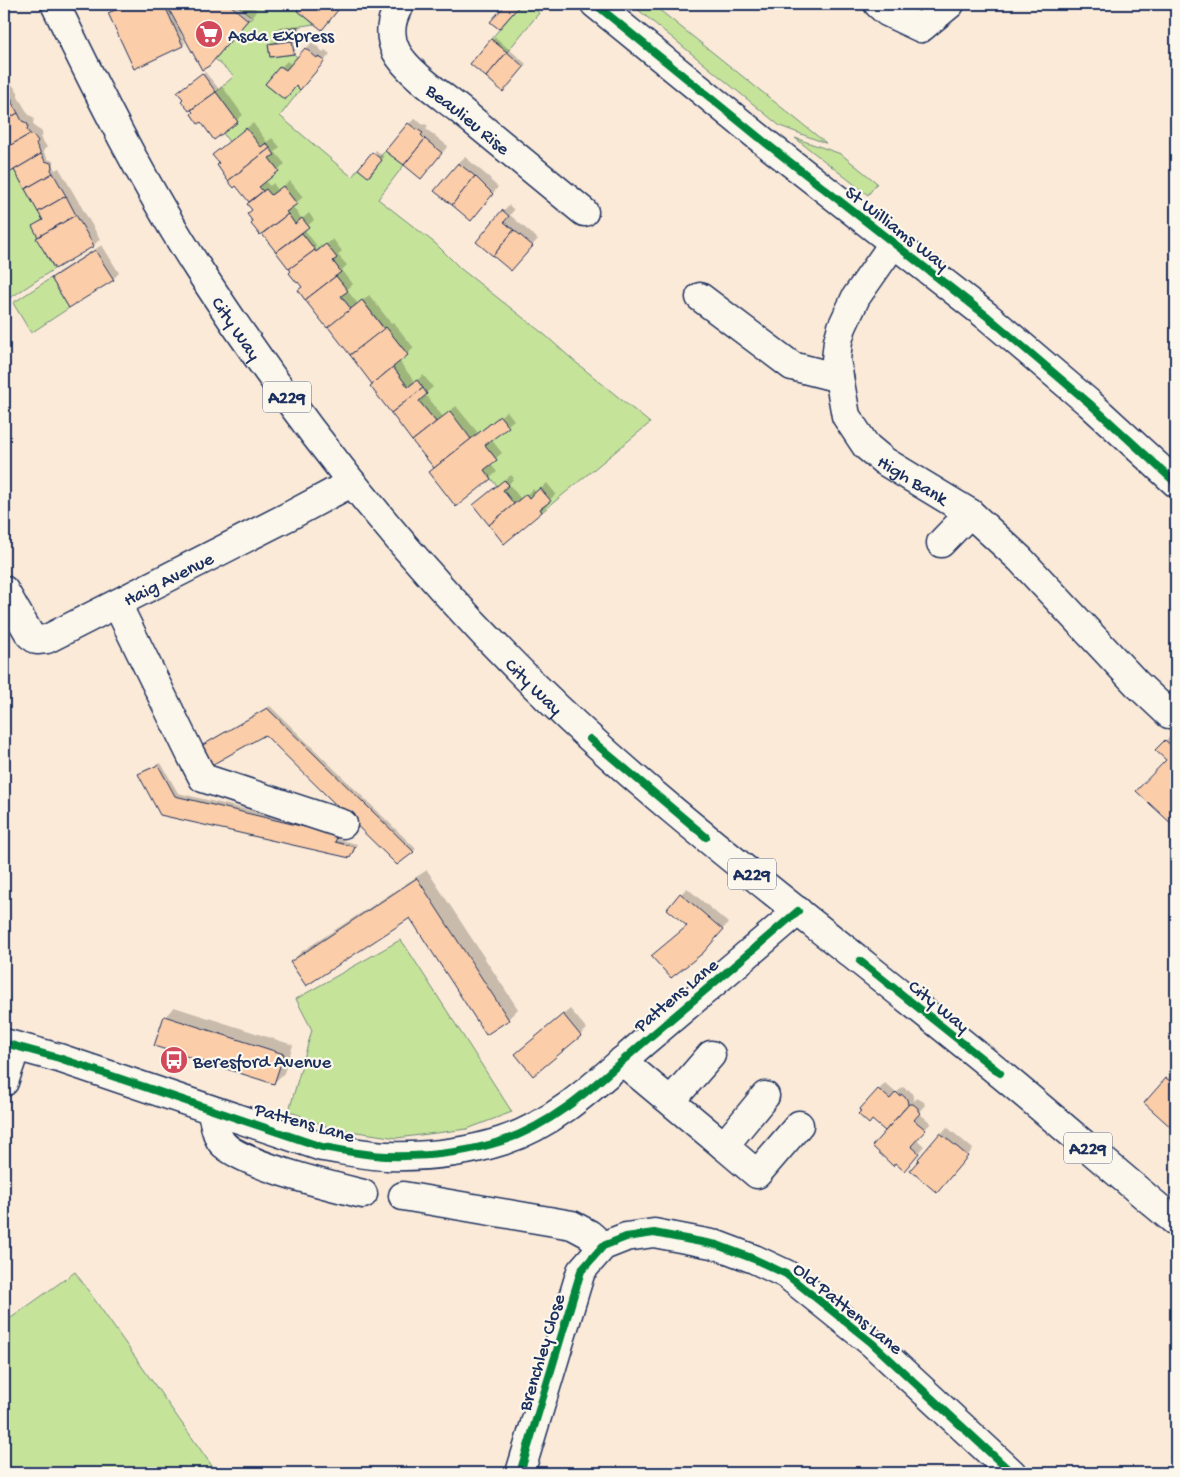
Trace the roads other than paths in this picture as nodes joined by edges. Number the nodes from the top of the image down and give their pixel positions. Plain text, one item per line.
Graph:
1 (55, 4) edge
2 (400, 4) edge
3 (594, 4) edge
4 (878, 4) edge
5 (950, 4) edge
6 (584, 212) dead end
7 (893, 244) junction
8 (700, 297) dead end
9 (839, 378) junction
10 (351, 483) junction
11 (1176, 483) edge
12 (970, 513) junction
13 (941, 543) dead end
14 (4, 590) edge
15 (117, 604) junction
16 (1176, 707) edge
17 (343, 824) dead end
18 (798, 912) junction
19 (10, 1045) edge
20 (711, 1055) dead end
21 (622, 1061) junction
22 (4, 1082) edge
23 (765, 1096) dead end
24 (671, 1101) junction
25 (211, 1110) junction
26 (800, 1125) dead end
27 (724, 1146) junction
28 (363, 1194) dead end
29 (403, 1196) dead end
30 (1176, 1222) edge
31 (603, 1246) junction
32 (520, 1473) edge
33 (1012, 1473) edge

1 - 10 street, City Way / A229
2 - 6 street, Beaulieu Rise
3 - 7 street, St Williams Way
4 - 5 street
7 - 9 street, High Bank
7 - 11 street, St Williams Way
8 - 9 street
9 - 12 street, High Bank
10 - 15 street, Haig Avenue
10 - 18 street, City Way / A229
12 - 13 street
12 - 16 street, High Bank
14 - 15 street, Haig Avenue
15 - 17 street
18 - 21 street, Pattens Lane
18 - 30 street, City Way / A229
19 - 22 street
19 - 25 street, Pattens Lane
20 - 24 street
21 - 24 street
21 - 25 street, Pattens Lane
23 - 27 street
24 - 27 street
25 - 28 street
26 - 27 street
29 - 31 street
31 - 32 street, Brenchley Close
31 - 33 street, Old Pattens Lane

